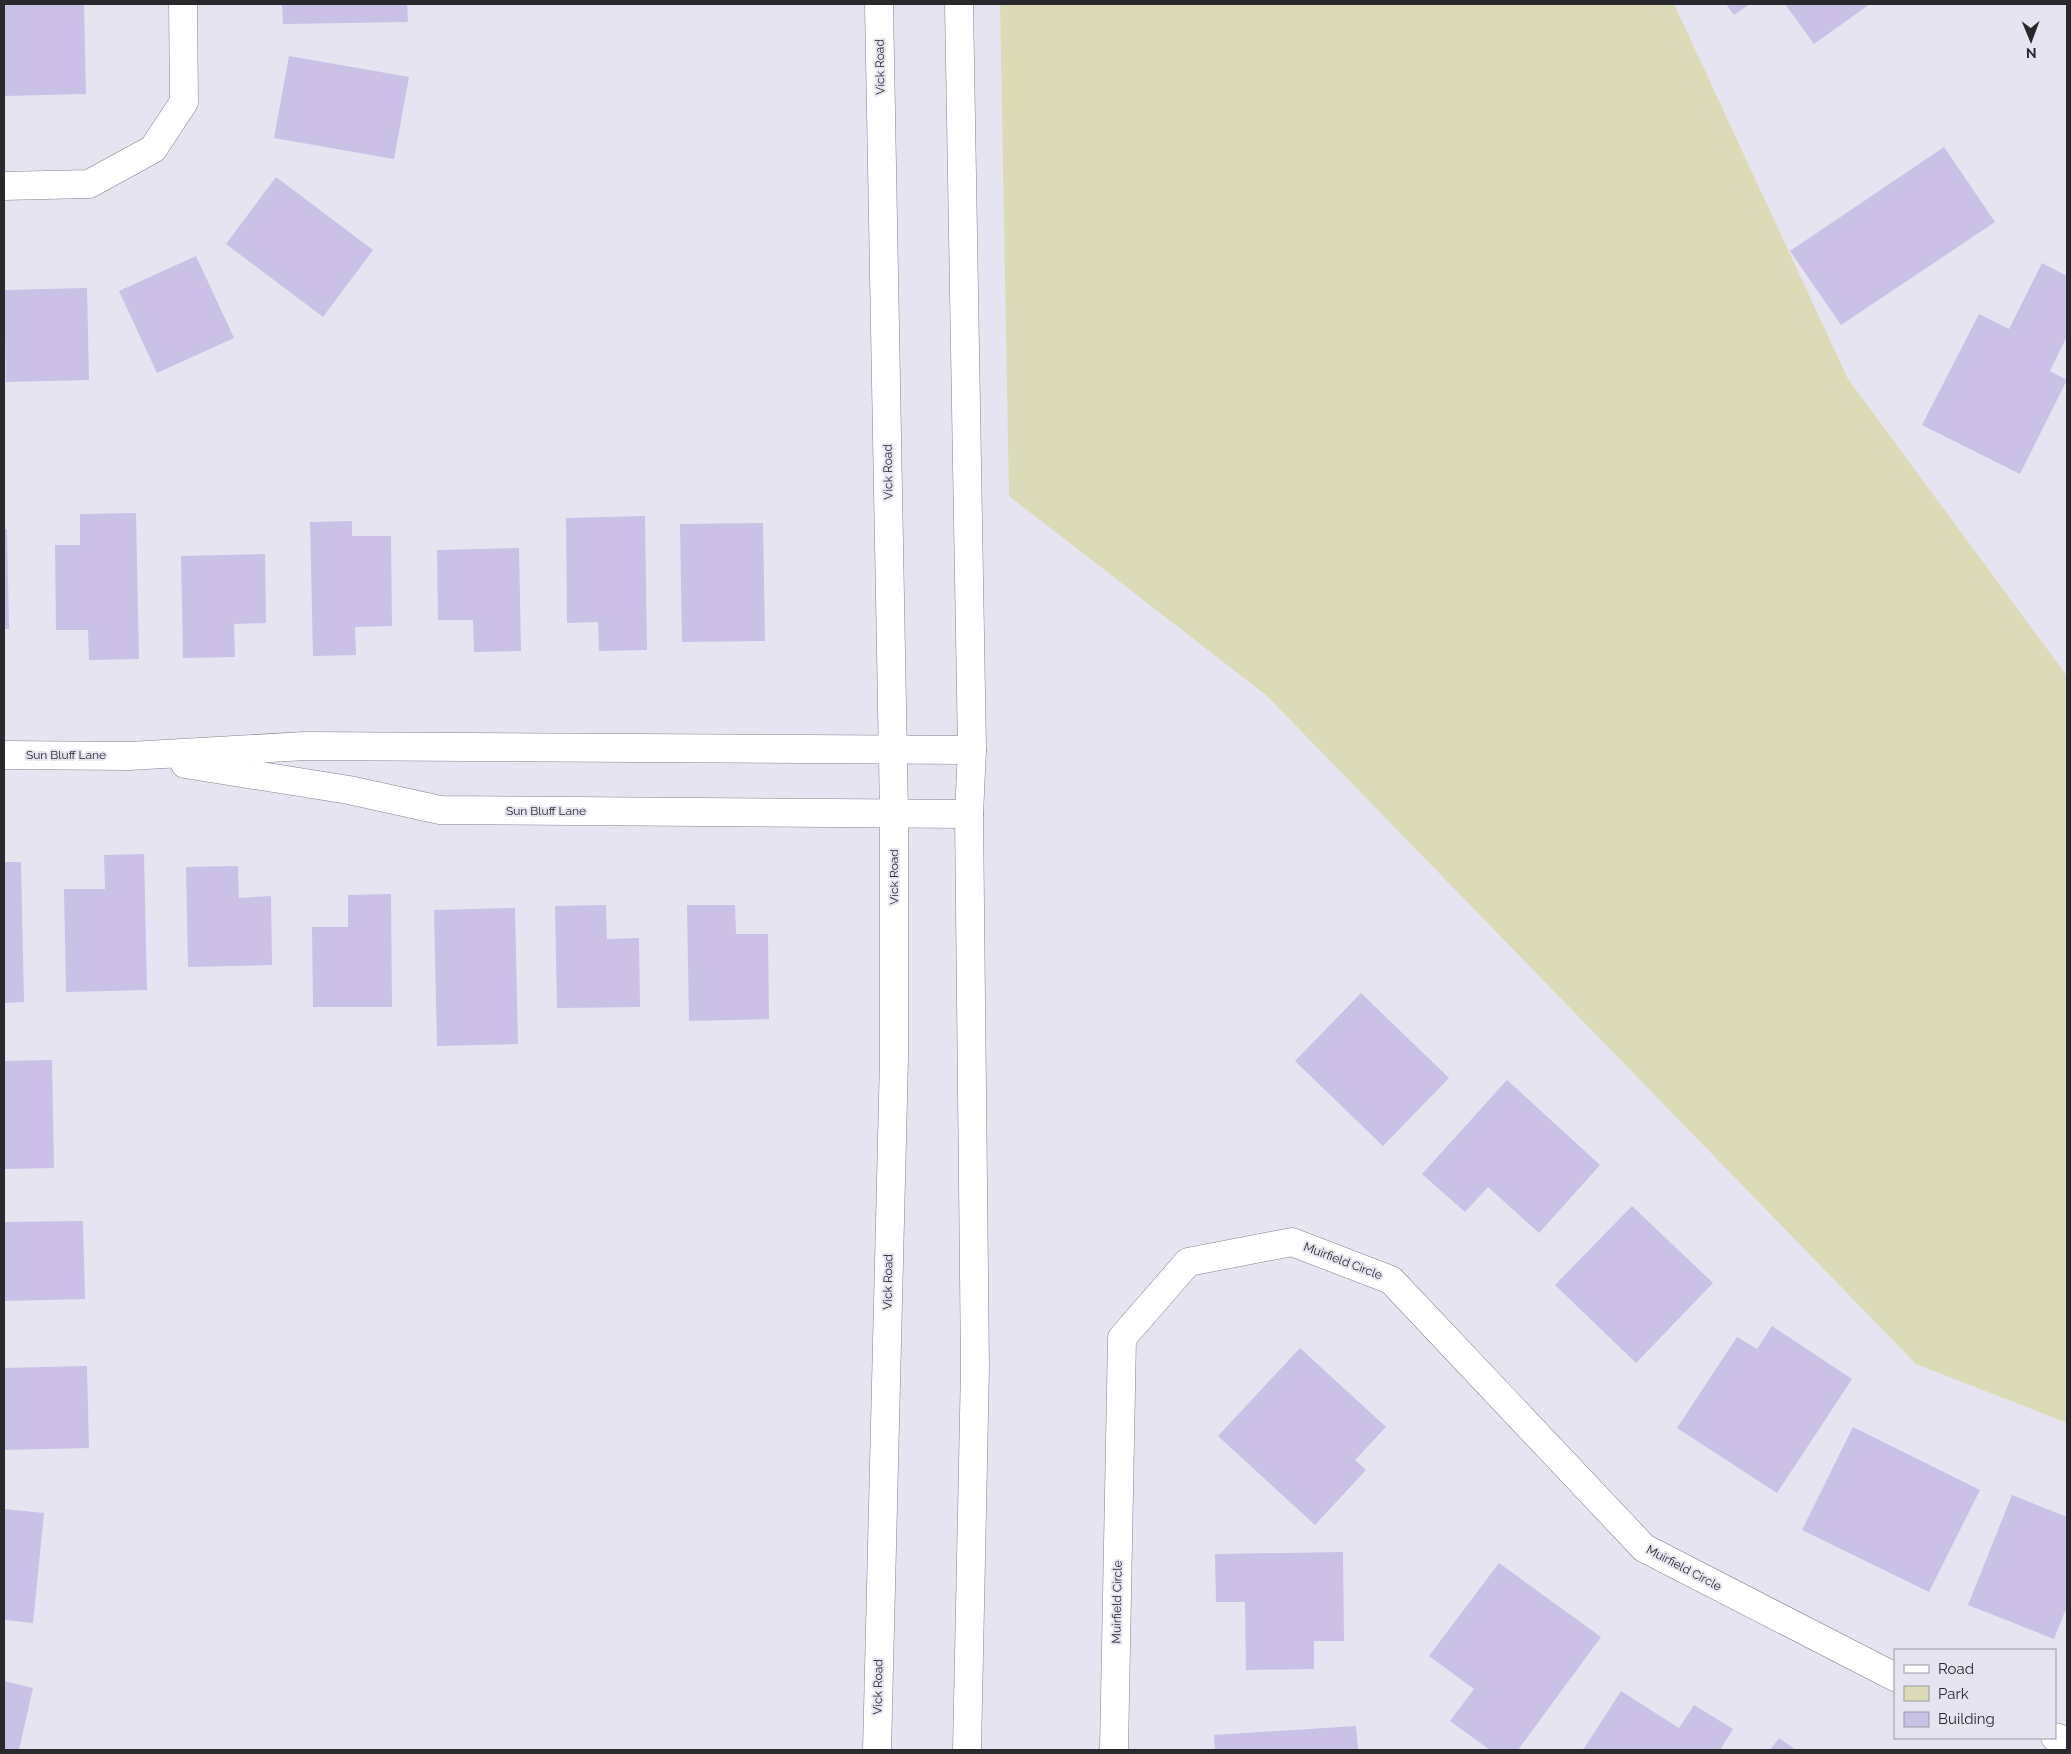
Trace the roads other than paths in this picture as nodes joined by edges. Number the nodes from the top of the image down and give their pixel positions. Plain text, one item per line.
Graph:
1 (183, 4) edge
2 (879, 4) edge
3 (959, 4) edge
4 (4, 186) edge
5 (893, 749) junction
6 (972, 750) junction
7 (4, 755) edge
8 (129, 756) junction
9 (894, 814) junction
10 (968, 814) junction
11 (1894, 1676) edge
12 (877, 1750) edge
13 (968, 1750) edge
14 (1114, 1750) edge

1 - 4 street
2 - 5 street, Vick Road
3 - 6 street
5 - 6 street, Sun Bluff Lane
5 - 8 street, Sun Bluff Lane
5 - 9 street, Vick Road
6 - 10 street
7 - 8 street, Sun Bluff Lane
8 - 9 street, Sun Bluff Lane
9 - 10 street, Sun Bluff Lane
9 - 12 street, Vick Road
10 - 13 street
11 - 14 street, Muirfield Circle

